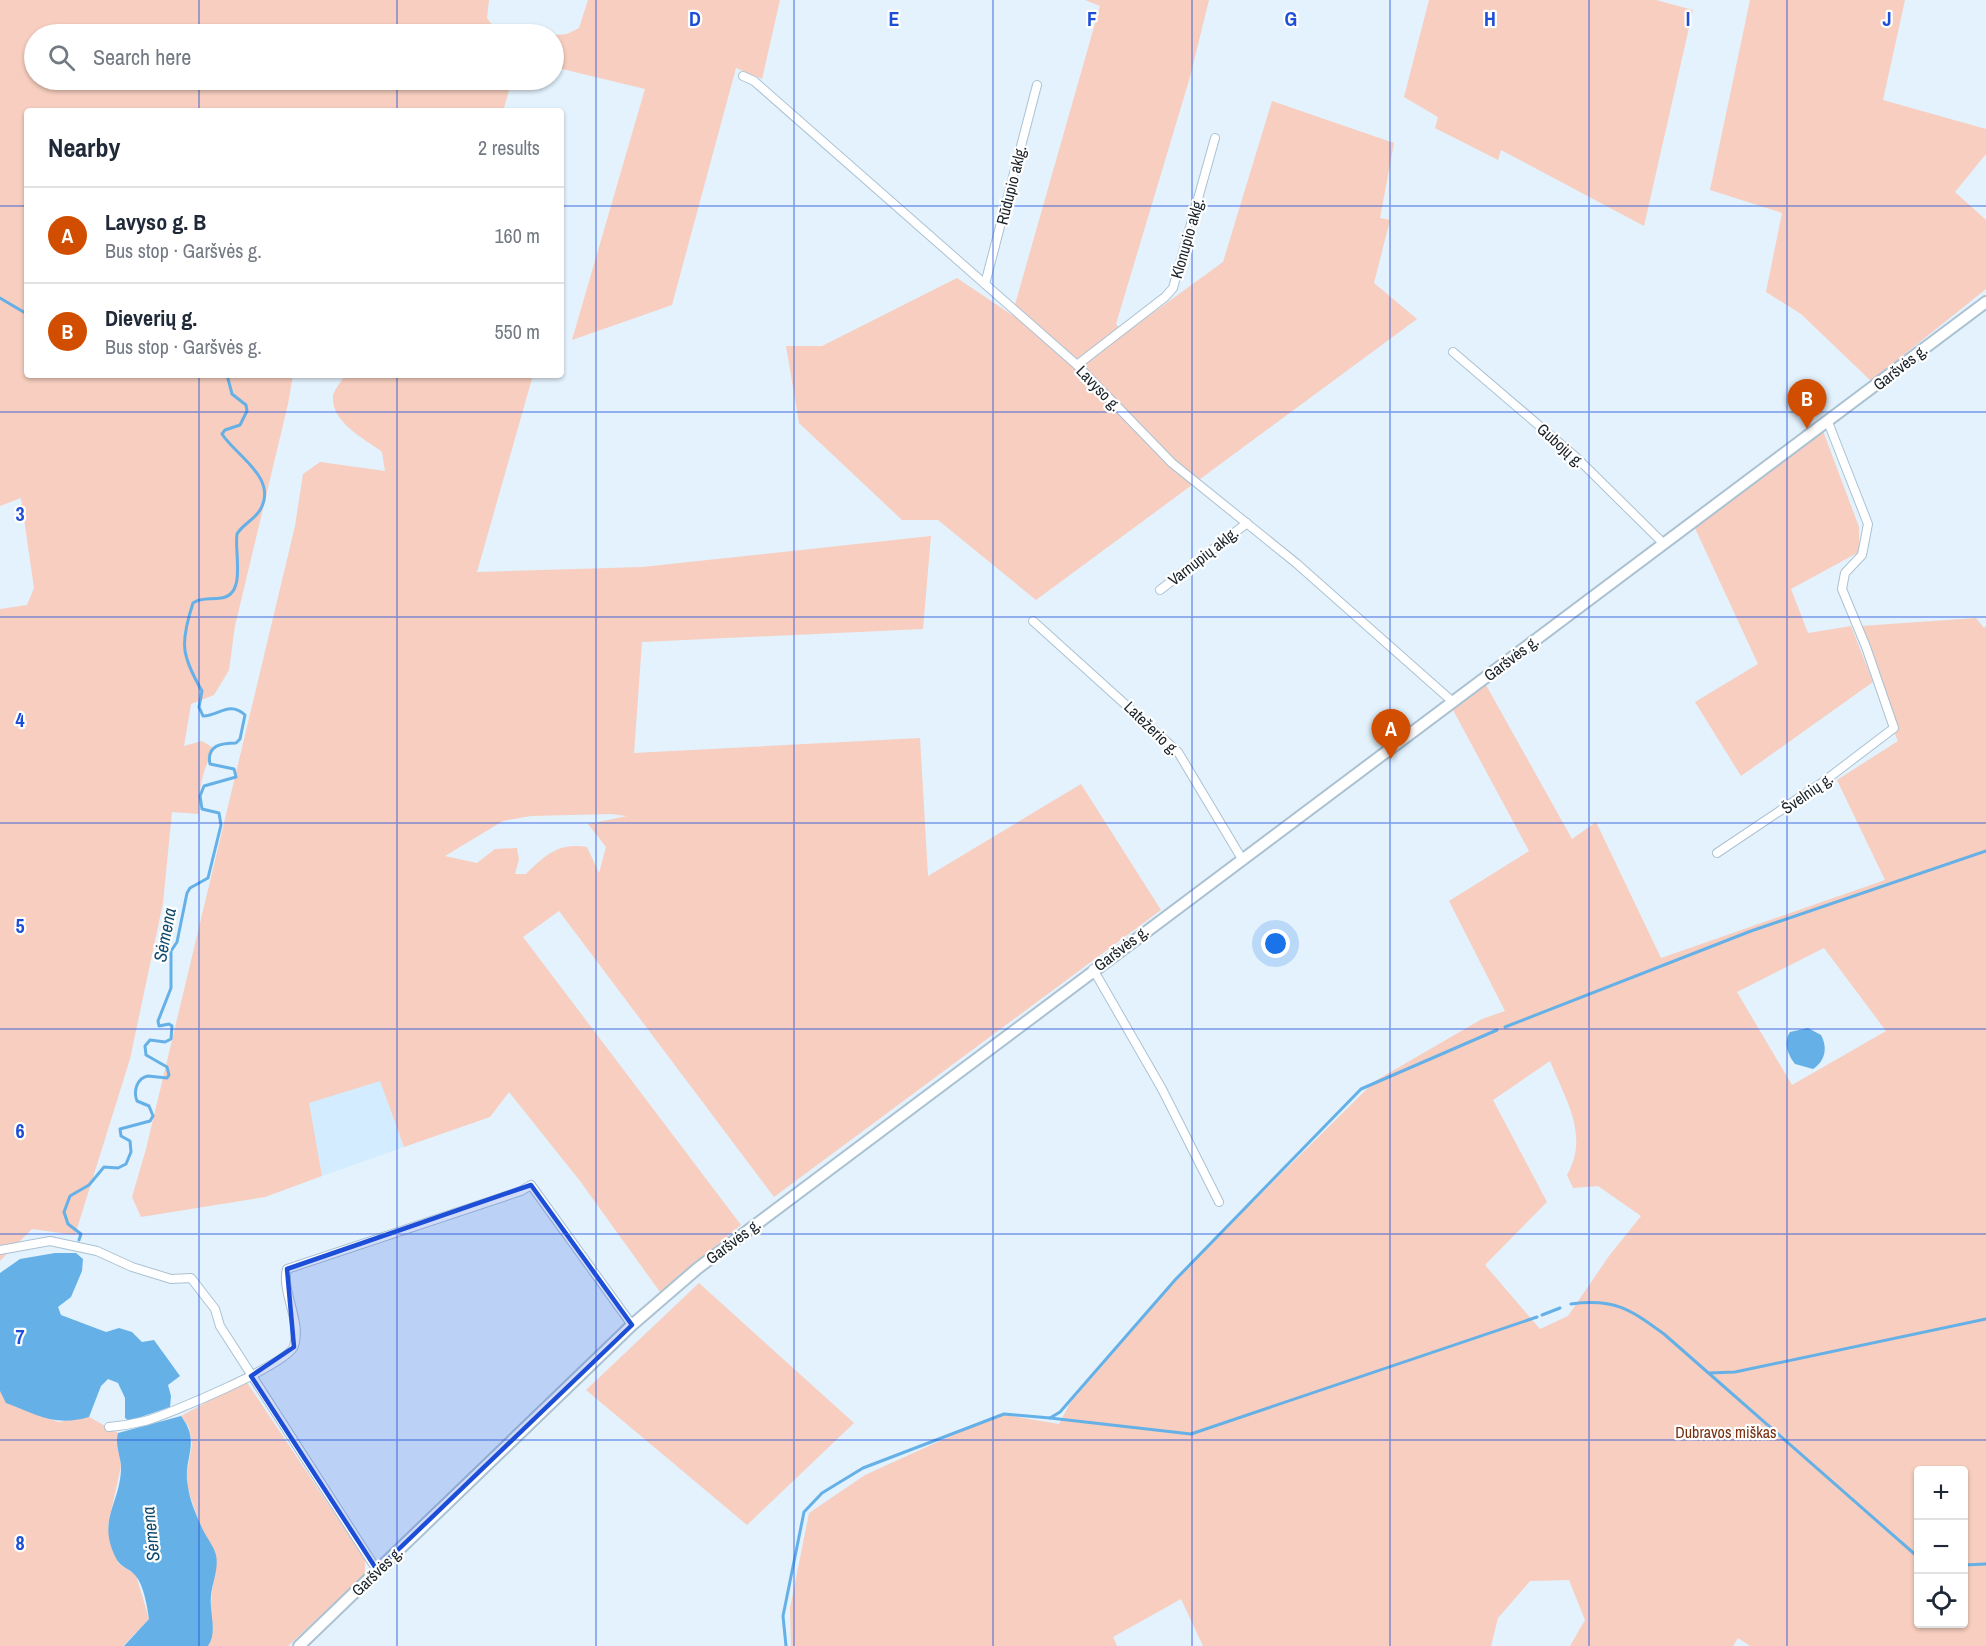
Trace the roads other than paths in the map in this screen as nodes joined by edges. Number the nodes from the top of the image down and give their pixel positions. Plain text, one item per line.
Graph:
1 (743, 76) dead end
2 (1037, 85) dead end
3 (1215, 138) dead end
4 (985, 284) junction
5 (1986, 302) edge
6 (1453, 352) dead end
7 (1077, 365) junction
8 (1828, 422) junction
9 (1247, 522) junction
10 (1664, 544) junction
11 (1160, 590) dead end
12 (1033, 621) dead end
13 (1453, 702) junction
14 (1717, 853) dead end
15 (1242, 859) junction
16 (1093, 969) junction
17 (1219, 1202) dead end
18 (0, 1250) edge
19 (632, 1325) junction
20 (251, 1376) junction
21 (109, 1427) dead end
22 (377, 1570) junction
23 (300, 1646) edge

1 - 4 street, Lavyso g.
2 - 4 street, Rūdupio aklg.
3 - 7 street, Klonupio aklg.
4 - 7 street, Lavyso g.
5 - 8 main road, Garšvės g.
6 - 10 street, Gubojų g.
7 - 9 street, Lavyso g.
8 - 10 main road, Garšvės g.
8 - 14 street, Švelnių g.
9 - 11 street, Varnupių aklg.
9 - 13 street, Lavyso g.
10 - 13 main road, Garšvės g.
12 - 15 street, Latežerio g.
13 - 15 main road, Garšvės g.
15 - 16 main road, Garšvės g.
16 - 17 street
16 - 19 main road, Garšvės g.
18 - 20 street
19 - 20 street
19 - 22 main road, Garšvės g.
20 - 21 street
20 - 22 street
22 - 23 main road, Garšvės g.

